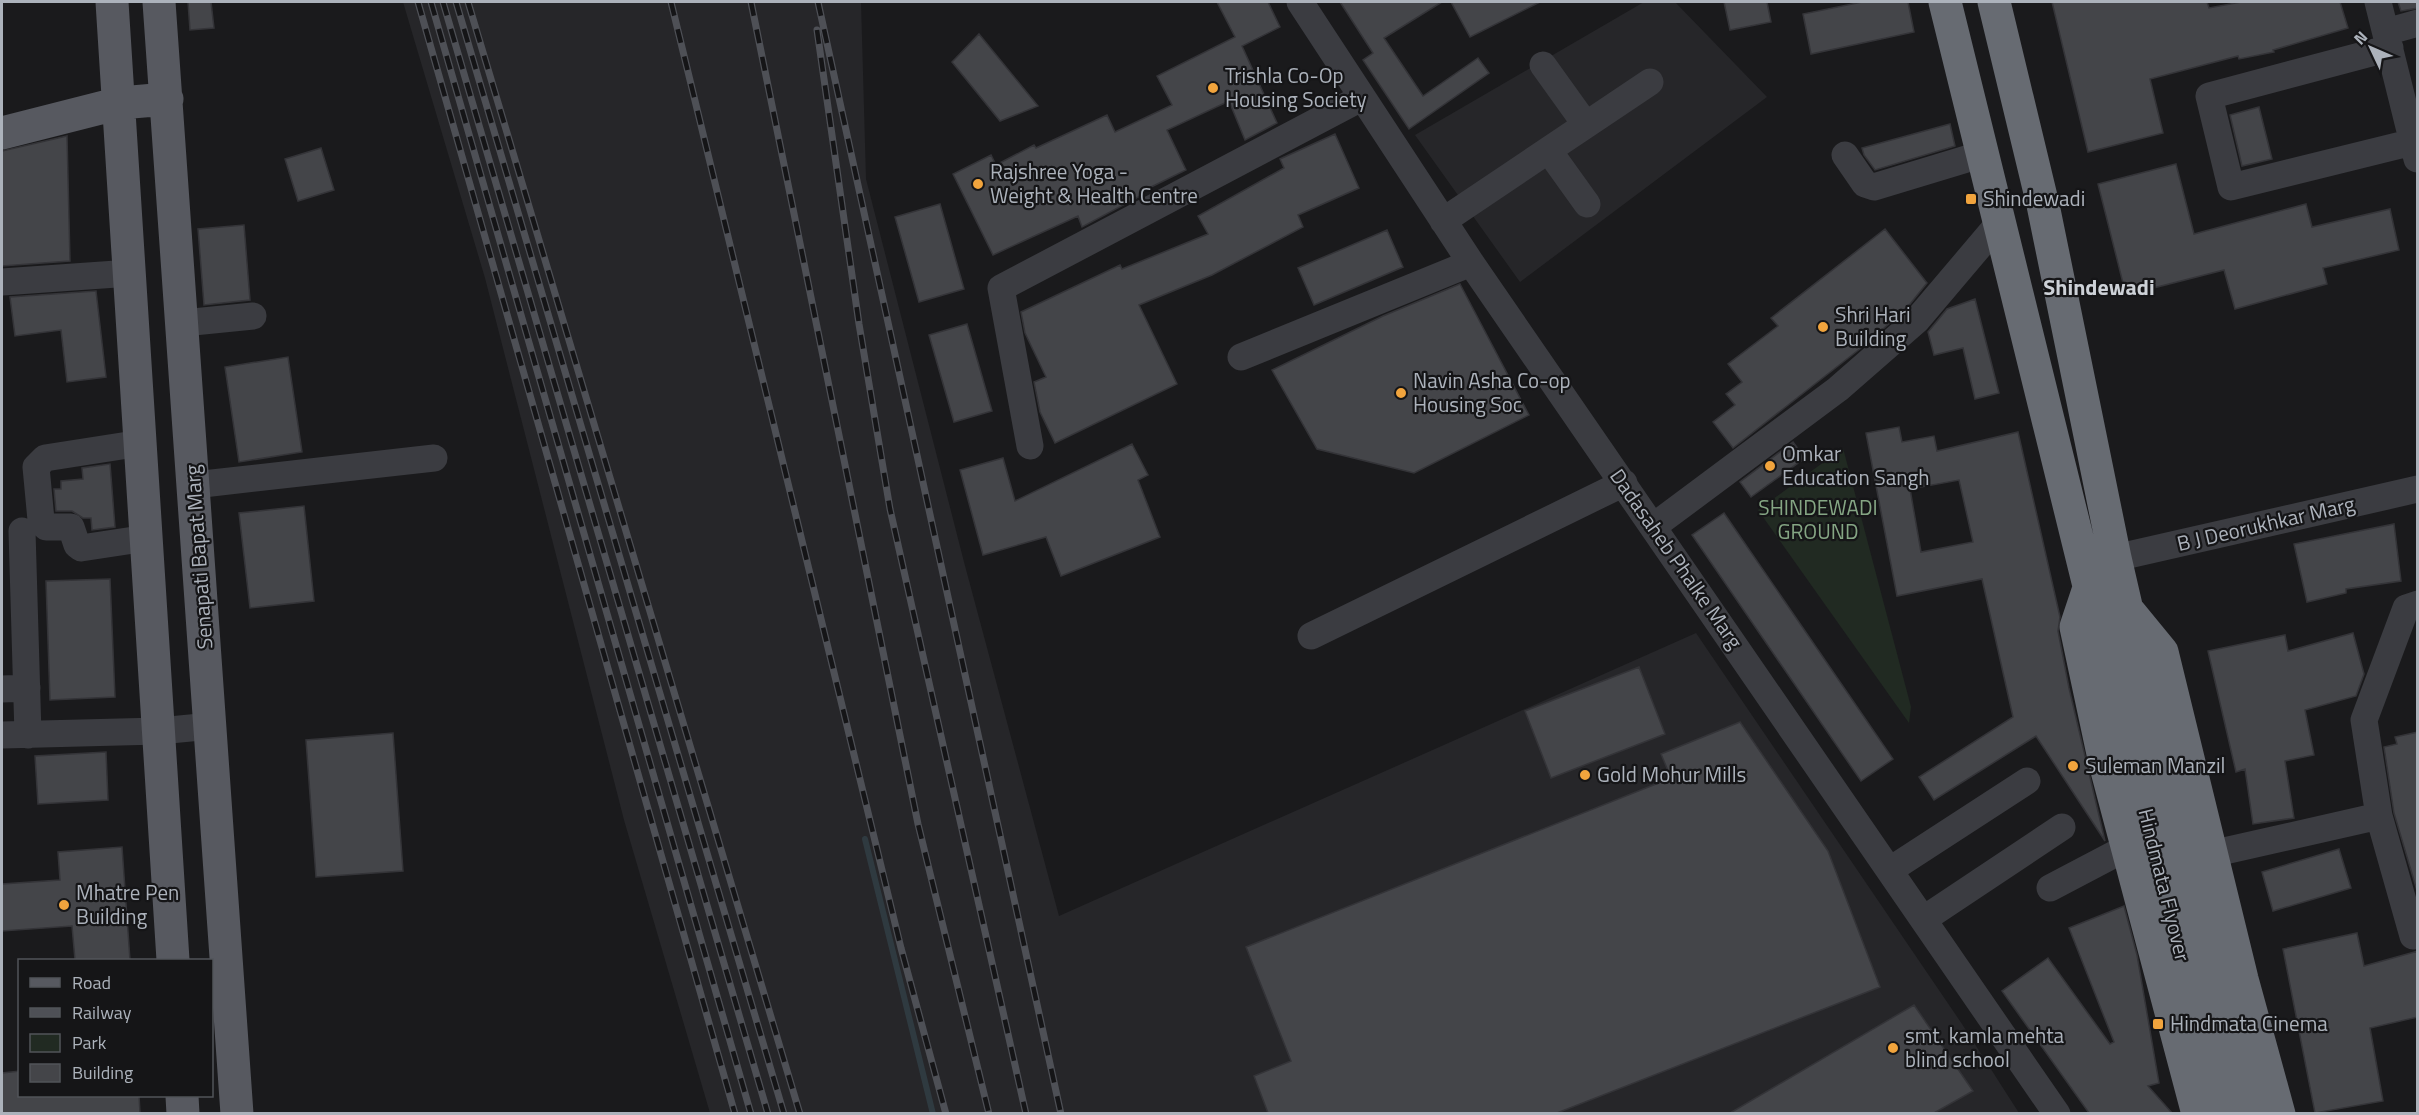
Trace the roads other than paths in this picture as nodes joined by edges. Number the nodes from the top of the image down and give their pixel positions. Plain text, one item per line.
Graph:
1 (112, 2) edge
2 (159, 2) edge
3 (1300, 2) edge
4 (1946, 2) edge
5 (1994, 2) edge
6 (2378, 2) edge
7 (2418, 23) edge
8 (2388, 40) junction
9 (1543, 64) dead end
10 (1650, 81) dead end
11 (1361, 98) junction
12 (167, 99) junction
13 (120, 103) junction
14 (1586, 125) junction
15 (2, 133) edge
16 (1549, 151) junction
17 (2415, 151) edge
18 (1983, 154) junction
19 (1845, 155) dead end
20 (1587, 204) dead end
21 (1443, 222) junction
22 (2000, 222) junction
23 (1471, 263) junction
24 (130, 273) junction
25 (2, 282) edge
26 (253, 316) dead end
27 (184, 332) junction
28 (135, 344) junction
29 (1241, 357) dead end
30 (188, 404) junction
31 (139, 409) junction
32 (141, 443) junction
33 (1030, 446) dead end
34 (434, 458) dead end
35 (1624, 483) junction
36 (194, 484) junction
37 (2418, 489) edge
38 (1654, 526) junction
39 (22, 531) dead end
40 (147, 538) junction
41 (2115, 558) junction
42 (2090, 585) junction
43 (2418, 604) edge
44 (2127, 610) junction
45 (1311, 636) dead end
46 (2121, 651) junction
47 (14, 688) edge
48 (211, 726) junction
49 (159, 731) junction
50 (2, 735) edge
51 (28, 735) junction
52 (2027, 781) dead end
53 (2379, 816) junction
54 (2062, 827) dead end
55 (2128, 848) junction
56 (2211, 854) junction
57 (1890, 870) junction
58 (2050, 888) dead end
59 (1924, 920) junction
60 (2418, 935) edge
61 (173, 959) edge
62 (182, 1097) edge
63 (183, 1113) edge
64 (237, 1113) edge
65 (2057, 1113) edge
66 (2198, 1113) edge
67 (2224, 1113) edge
68 (2253, 1113) edge
69 (2279, 1113) edge

1 - 13 main road
2 - 12 main road, Senapati Bapat Marg
3 - 11 street, Dadasaheb Phalke Marg
4 - 18 highway, Hindmata Flyover
5 - 41 highway, Hindmata Flyover
6 - 8 street
7 - 8 street
8 - 17 street
8 - 17 street
9 - 14 street
10 - 14 street
11 - 21 street, Dadasaheb Phalke Marg
11 - 33 street
12 - 13 main road
12 - 27 main road, Senapati Bapat Marg
13 - 15 main road
13 - 24 main road
14 - 16 street
16 - 20 street
16 - 21 street
18 - 19 street
18 - 22 highway, Hindmata Flyover
21 - 23 street, Dadasaheb Phalke Marg
22 - 38 street
22 - 42 highway, Hindmata Flyover
23 - 29 street
23 - 35 street, Dadasaheb Phalke Marg
24 - 25 street
24 - 28 main road
26 - 27 street
27 - 28 main road
27 - 30 main road, Senapati Bapat Marg
28 - 31 main road
30 - 31 main road
30 - 36 main road, Senapati Bapat Marg
31 - 32 main road
32 - 40 main road
32 - 40 street
34 - 36 street
35 - 38 street, Dadasaheb Phalke Marg
35 - 45 street
36 - 48 main road, Senapati Bapat Marg
37 - 41 street, B J Deorukhkar Marg
38 - 57 street, Dadasaheb Phalke Marg
39 - 47 street
40 - 49 main road
41 - 44 highway, Hindmata Flyover
42 - 46 highway, Hindmata Flyover
42 - 55 highway
43 - 53 street
44 - 46 highway, Hindmata Flyover
44 - 56 highway
46 - 67 highway, Hindmata Flyover
46 - 68 highway, Hindmata Flyover
47 - 51 street
48 - 49 street
48 - 64 main road, Senapati Bapat Marg
49 - 51 street
49 - 61 main road
50 - 51 street
52 - 57 street
53 - 56 street
53 - 60 street
54 - 59 street
55 - 58 street
55 - 66 highway
56 - 69 highway
57 - 59 street, Dadasaheb Phalke Marg
59 - 65 street, Dadasaheb Phalke Marg
62 - 63 main road

